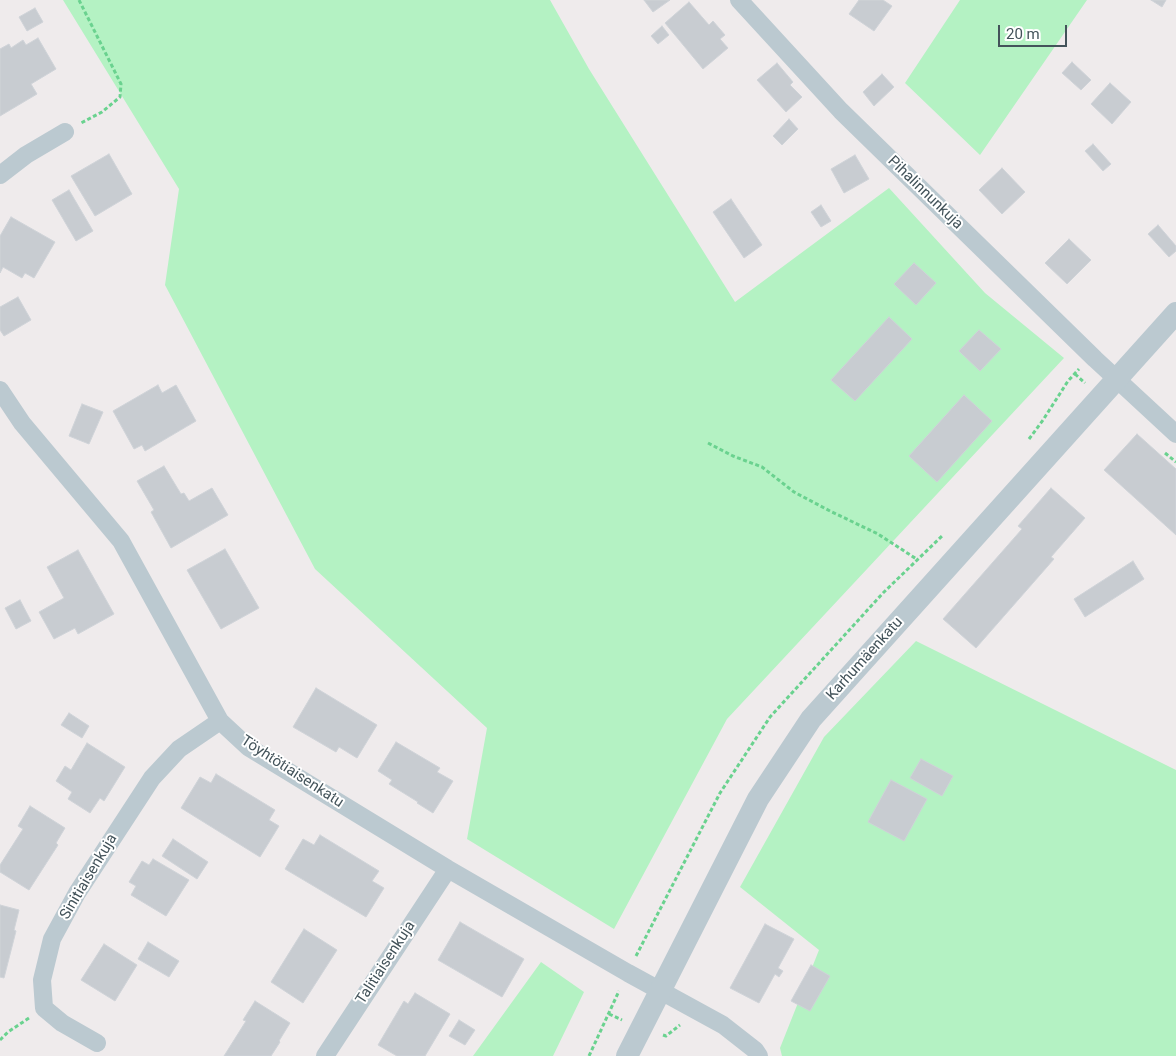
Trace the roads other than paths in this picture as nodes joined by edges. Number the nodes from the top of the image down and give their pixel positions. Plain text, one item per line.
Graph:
1 (739, 0) edge
2 (65, 132) road end
3 (0, 175) edge
4 (1176, 313) edge
5 (1118, 380) junction
6 (0, 390) edge
7 (1176, 434) edge
8 (220, 720) junction
9 (448, 869) junction
10 (660, 990) junction
11 (97, 1043) dead end
12 (325, 1056) edge
13 (627, 1056) edge
14 (759, 1056) edge

1 - 5 street, Pihalinnunkuja
2 - 3 street
4 - 5 street, Karhumäenkatu
5 - 7 street, Pihalinnunkuja
5 - 10 street, Karhumäenkatu
6 - 8 street, Töyhtötiaisenkatu
8 - 9 street, Töyhtötiaisenkatu
8 - 11 street, Sinitiaisenkuja
9 - 10 street, Töyhtötiaisenkatu
9 - 12 street, Talitiaisenkuja
10 - 13 street, Karhumäenkatu
10 - 14 street, Töyhtötiaisenkatu

